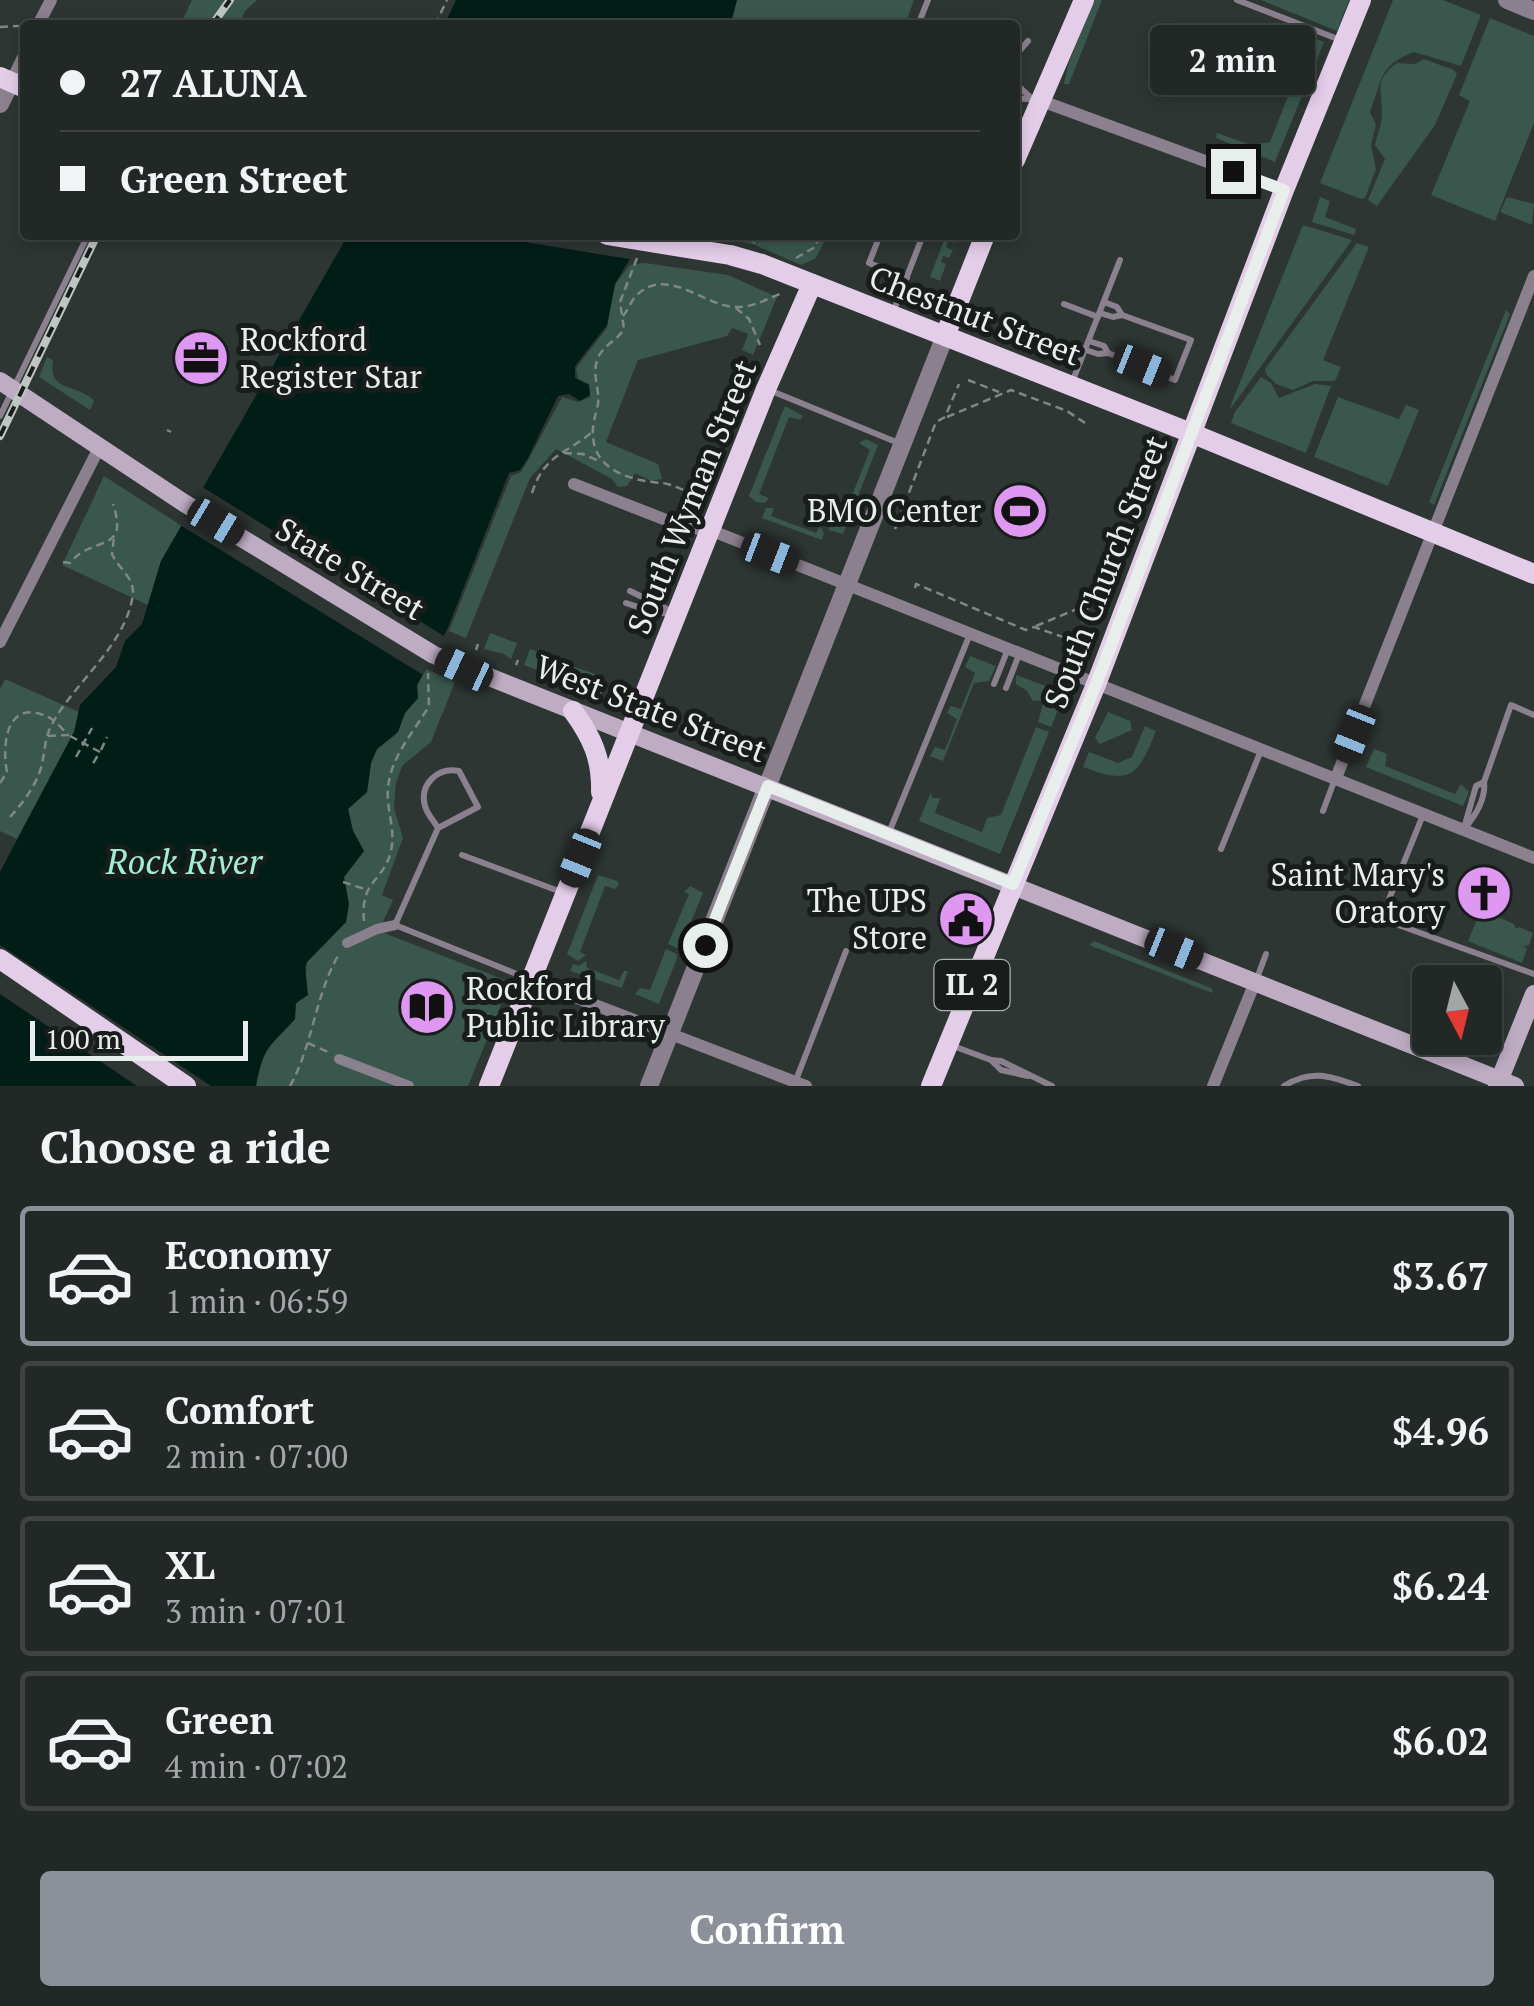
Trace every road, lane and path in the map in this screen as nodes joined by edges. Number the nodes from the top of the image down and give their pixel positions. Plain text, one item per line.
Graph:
1 (1084, 0) edge
2 (1237, 0) edge
3 (1361, 0) edge
4 (1507, 0) edge
5 (1534, 11) edge
6 (19, 26) dead end
7 (0, 27) edge
8 (1028, 41) dead end
9 (1344, 42) junction
10 (1020, 50) edge
11 (12, 82) edge
12 (1020, 87) edge
13 (1020, 98) edge
14 (1034, 98) junction
15 (0, 104) edge
16 (1020, 139) edge
17 (1284, 190) junction
18 (85, 240) edge
19 (624, 240) edge
20 (818, 240) edge
21 (878, 240) edge
22 (921, 240) edge
23 (983, 240) edge
24 (649, 247) junction
25 (796, 259) dead end
26 (1120, 260) dead end
27 (907, 278) junction
28 (812, 284) junction
29 (1532, 284) edge
30 (780, 294) dead end
31 (1104, 302) junction
32 (1064, 304) dead end
33 (734, 307) junction
34 (1122, 314) junction
35 (1099, 315) junction
36 (891, 316) junction
37 (622, 317) junction
38 (945, 336) junction
39 (760, 345) dead end
40 (1088, 346) junction
41 (968, 380) dead end
42 (958, 384) dead end
43 (7, 385) edge
44 (1071, 386) junction
45 (766, 389) junction
46 (1000, 392) junction
47 (0, 416) edge
48 (1071, 416) junction
49 (945, 417) junction
50 (1074, 422) dead end
51 (1088, 426) dead end
52 (592, 432) junction
53 (1191, 433) junction
54 (902, 444) junction
55 (98, 448) junction
56 (560, 453) junction
57 (600, 461) junction
58 (574, 484) dead end
59 (532, 493) dead end
60 (699, 497) dead end
61 (113, 504) dead end
62 (895, 529) dead end
63 (710, 530) junction
64 (1121, 534) dead end
65 (1434, 534) junction
66 (114, 537) junction
67 (63, 562) dead end
68 (1534, 574) edge
69 (848, 584) junction
70 (915, 588) dead end
71 (630, 591) dead end
72 (626, 602) dead end
73 (1089, 604) junction
74 (676, 614) junction
75 (1034, 627) junction
76 (970, 633) junction
77 (1078, 635) dead end
78 (1069, 639) dead end
79 (0, 642) edge
80 (478, 644) dead end
81 (476, 650) dead end
82 (1014, 650) junction
83 (431, 664) junction
84 (1097, 682) junction
85 (994, 684) dead end
86 (1006, 688) dead end
87 (573, 711) junction
88 (1534, 714) edge
89 (54, 720) junction
90 (92, 728) dead end
91 (630, 734) junction
92 (68, 735) junction
93 (46, 736) junction
94 (107, 737) dead end
95 (84, 743) junction
96 (1262, 748) junction
97 (100, 752) junction
98 (76, 758) dead end
99 (92, 765) dead end
100 (1336, 778) junction
101 (0, 783) edge
102 (768, 786) junction
103 (600, 809) junction
104 (1322, 811) dead end
105 (1423, 814) junction
106 (10, 817) dead end
107 (438, 828) junction
108 (1464, 830) junction
109 (888, 835) junction
110 (1221, 849) dead end
111 (462, 854) dead end
112 (1534, 858) edge
113 (343, 882) dead end
114 (1013, 884) junction
115 (367, 889) junction
116 (565, 894) junction
117 (395, 925) junction
118 (347, 943) junction
119 (846, 952) dead end
120 (1266, 954) dead end
121 (0, 959) edge
122 (1534, 974) edge
123 (530, 980) junction
124 (1255, 982) junction
125 (1534, 994) edge
126 (670, 1034) junction
127 (307, 1042) junction
128 (948, 1044) junction
129 (339, 1059) joint
130 (1504, 1084) edge
131 (799, 1085) edge
132 (186, 1086) edge
133 (290, 1086) edge
134 (409, 1086) edge
135 (489, 1086) edge
136 (649, 1086) edge
137 (931, 1086) edge
138 (1052, 1086) edge
139 (1213, 1086) edge
140 (1284, 1086) edge
141 (1358, 1086) edge

1 - 14 main road
2 - 9 lane
3 - 9 main road, South Church Street / IL 2
4 - 5 street
6 - 7 path
8 - 10 lane
9 - 17 main road, South Church Street / IL 2
11 - 15 street
12 - 14 lane
13 - 14 lane
14 - 16 main road
14 - 17 street
17 - 53 main road, South Church Street / IL 2
18 - 43 lane
19 - 24 main road, Chestnut Street
20 - 25 path
21 - 27 lane
22 - 27 lane
23 - 38 main road
24 - 28 main road, Chestnut Street
24 - 37 path
26 - 31 lane
27 - 36 lane
28 - 36 main road, Chestnut Street
28 - 45 main road, South Wyman Street
29 - 65 street
30 - 33 path
31 - 34 lane
31 - 35 lane
32 - 35 lane
33 - 37 path
33 - 39 path
34 - 35 lane
34 - 40 lane
35 - 40 lane
36 - 38 main road, Chestnut Street
37 - 52 path
38 - 44 main road, Chestnut Street
38 - 54 street
40 - 44 lane
41 - 46 path
42 - 49 path
43 - 47 lane
43 - 55 main road, State Street
44 - 53 main road, Chestnut Street
45 - 54 lane
45 - 63 main road, South Wyman Street
46 - 48 path
46 - 49 path
48 - 50 path
48 - 51 path
49 - 62 path
52 - 56 path
52 - 57 path
53 - 65 main road, Chestnut Street
53 - 84 main road, South Church Street / IL 2
54 - 69 street
55 - 79 street
55 - 83 main road, State Street
56 - 57 path
56 - 59 path
57 - 60 path
58 - 63 street
61 - 66 path
63 - 69 street
63 - 74 main road, South Wyman Street
64 - 73 path
65 - 68 main road, Chestnut Street
65 - 100 street
66 - 67 path
66 - 89 path
69 - 76 street
69 - 102 street
70 - 75 path
71 - 74 lane
72 - 74 lane
73 - 75 path
73 - 77 path
74 - 91 main road, South Wyman Street
75 - 78 path
76 - 82 street
76 - 109 lane
80 - 81 path
82 - 84 street
82 - 85 lane
82 - 86 lane
83 - 87 main road, West State Street
83 - 115 path
84 - 96 street
84 - 114 main road, South Church Street / IL 2
87 - 91 main road, West State Street
87 - 103 main road
88 - 108 lane
89 - 92 path
89 - 93 path
89 - 101 path
90 - 95 path
91 - 102 main road, West State Street
91 - 103 main road, South Wyman Street
92 - 93 path
92 - 95 path
93 - 106 path
94 - 97 path
95 - 97 path
95 - 98 path
96 - 100 street
96 - 110 lane
97 - 99 path
100 - 104 lane
100 - 105 street
102 - 109 main road, West State Street
102 - 126 street
103 - 116 main road, South Wyman Street
105 - 108 street
105 - 122 lane
107 - 107 lane
107 - 117 lane
108 - 112 street
109 - 114 main road, West State Street
111 - 116 lane
113 - 115 path
114 - 124 main road, West State Street
114 - 128 main road, IL 2
115 - 118 path
116 - 123 main road, South Wyman Street
117 - 118 street
117 - 123 lane
118 - 127 path
119 - 131 lane
120 - 124 lane
121 - 132 main road
123 - 126 street
123 - 135 main road, South Wyman Street
124 - 130 main road, West State Street
124 - 139 street
125 - 130 main road
126 - 131 street
126 - 136 street
127 - 129 path
127 - 133 path
128 - 137 main road, IL 2
128 - 138 lane
129 - 134 street
140 - 141 lane

